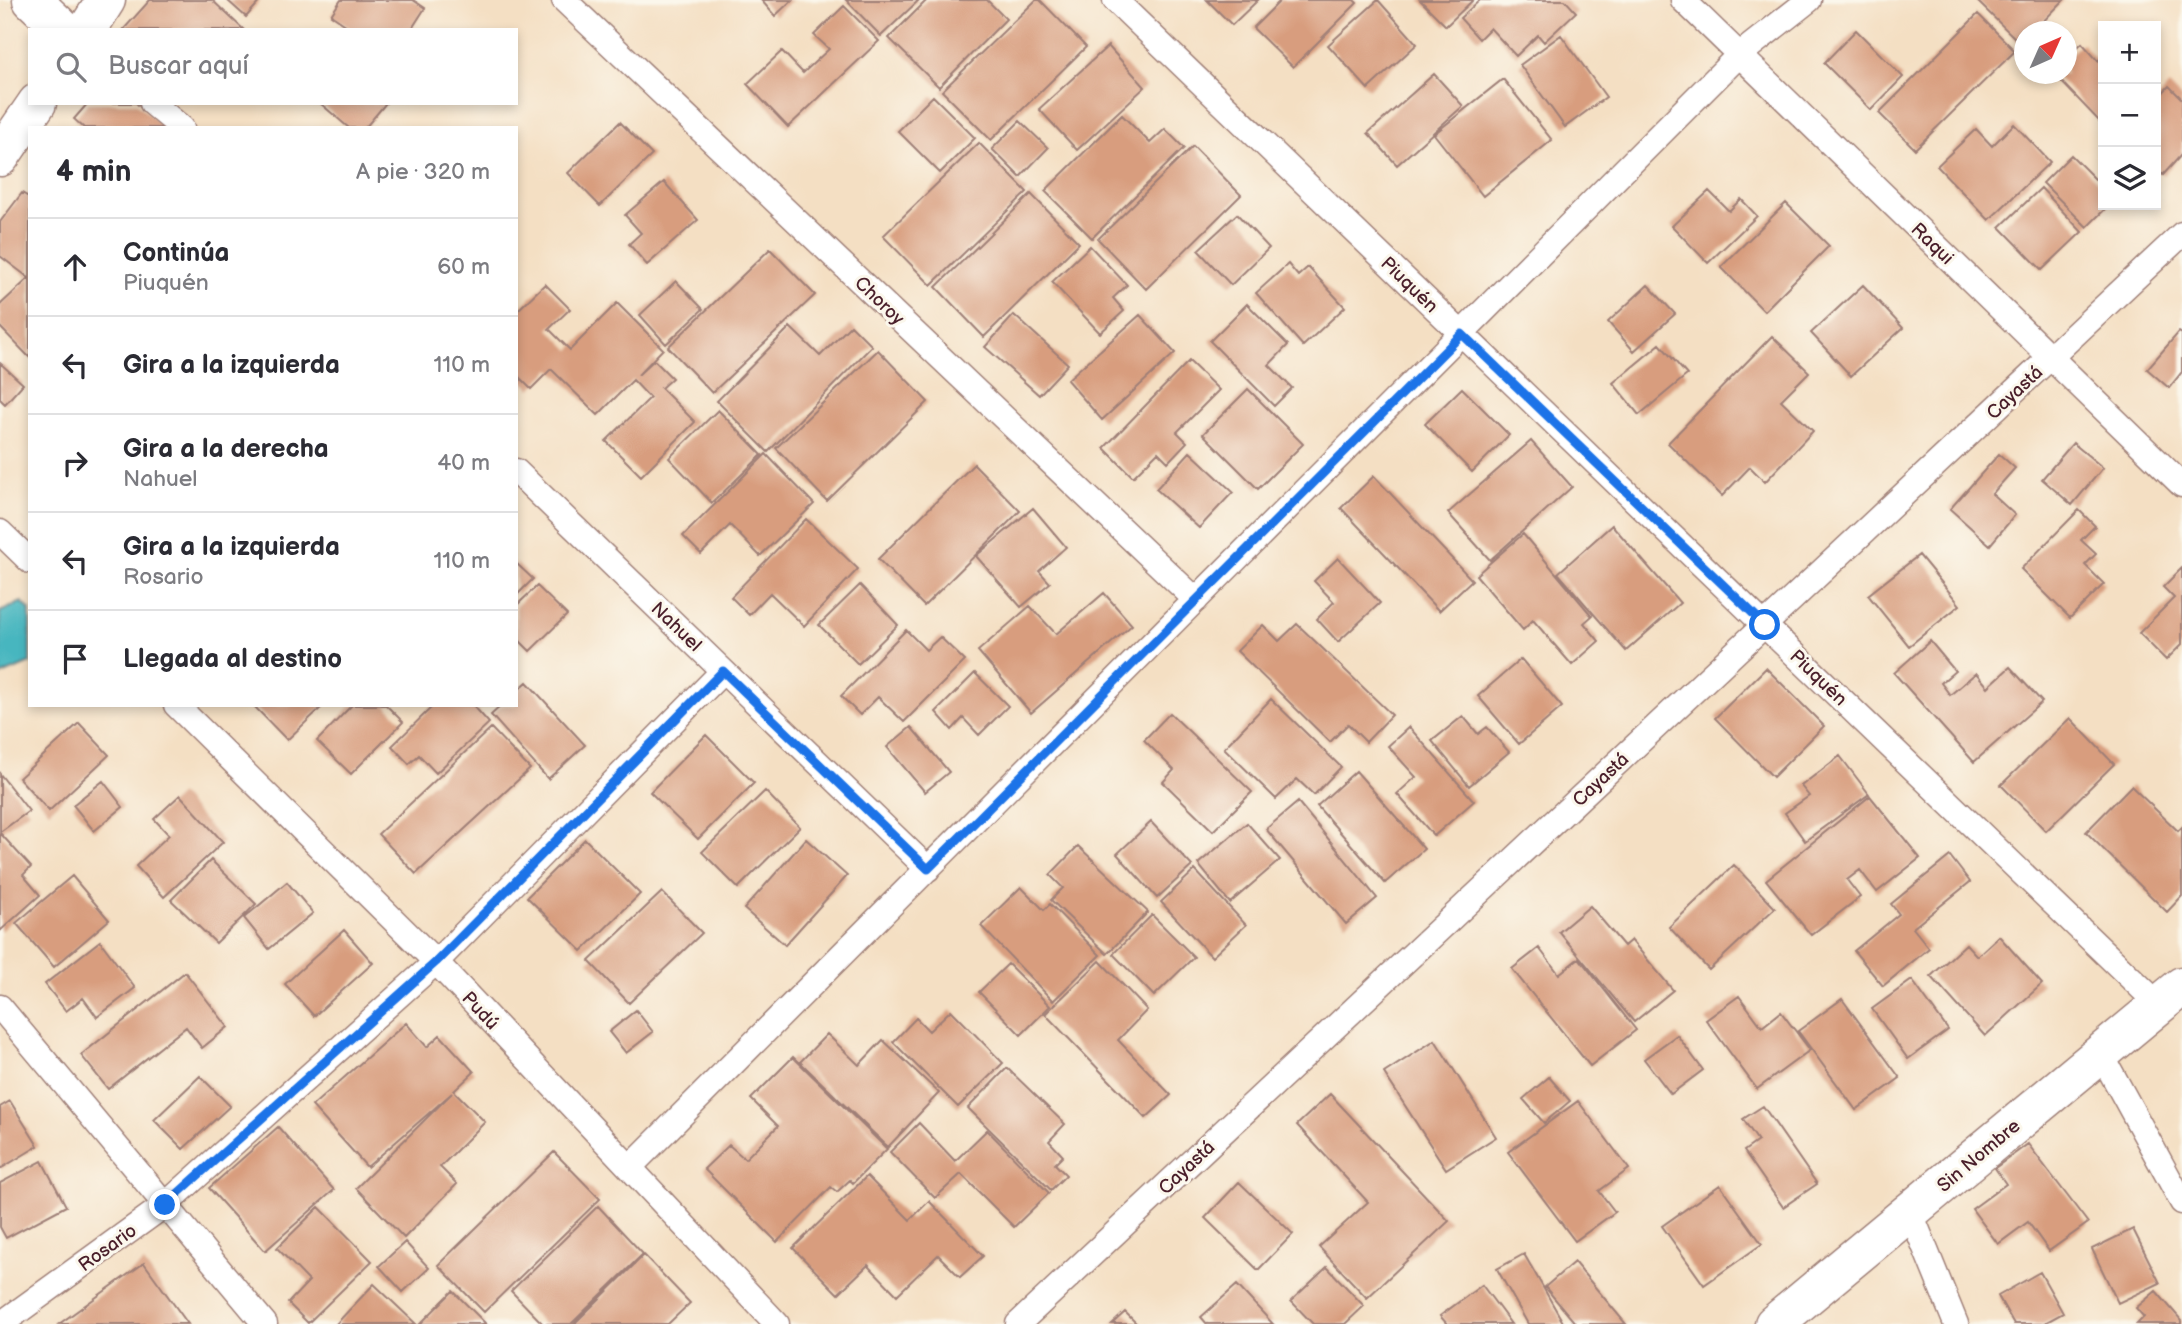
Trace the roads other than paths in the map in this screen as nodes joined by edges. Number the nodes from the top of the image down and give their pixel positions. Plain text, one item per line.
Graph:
1 (32, 0) edge
2 (106, 0) edge
3 (564, 0) edge
4 (1115, 0) edge
5 (1683, 0) edge
6 (1809, 0) edge
7 (62, 28) edge
8 (88, 28) edge
9 (1739, 55) junction
10 (36, 105) edge
11 (154, 105) edge
12 (180, 126) edge
13 (0, 158) edge
14 (2182, 234) edge
15 (1462, 334) junction
16 (2050, 357) junction
17 (518, 473) edge
18 (2182, 485) edge
19 (0, 531) edge
20 (28, 559) edge
21 (1196, 600) junction
22 (1765, 625) junction
23 (723, 671) junction
24 (178, 707) edge
25 (928, 869) junction
26 (436, 962) junction
27 (2171, 996) edge
28 (0, 1007) edge
29 (2101, 1054) junction
30 (630, 1167) junction
31 (2182, 1202) edge
32 (165, 1205) junction
33 (1910, 1211) junction
34 (1, 1324) edge
35 (265, 1324) edge
36 (777, 1324) edge
37 (1018, 1324) edge
38 (1774, 1324) edge
39 (1955, 1324) edge

1 - 7 street
2 - 8 street
3 - 21 lane, Choroy
4 - 15 lane, Piuquén
5 - 9 lane, Raqui
6 - 9 lane
9 - 15 lane
9 - 16 lane, Raqui
10 - 13 street
11 - 12 lane
14 - 16 lane, Cayastá
15 - 21 lane
15 - 22 lane, Piuquén
16 - 18 lane, Raqui
16 - 22 lane, Cayastá
17 - 23 lane, Nahuel
19 - 20 lane
21 - 25 lane
22 - 27 lane, Piuquén
22 - 37 lane, Cayastá
23 - 25 lane, Nahuel
23 - 26 lane, Rosario
24 - 26 lane, Pudú
25 - 30 lane
26 - 30 lane, Pudú
26 - 32 lane, Rosario
27 - 29 street, Sin Nombre
28 - 32 lane
29 - 31 lane
29 - 33 street, Sin Nombre
30 - 36 lane, Pudú
32 - 34 lane, Rosario
32 - 35 lane
33 - 38 street, Sin Nombre
33 - 39 lane

